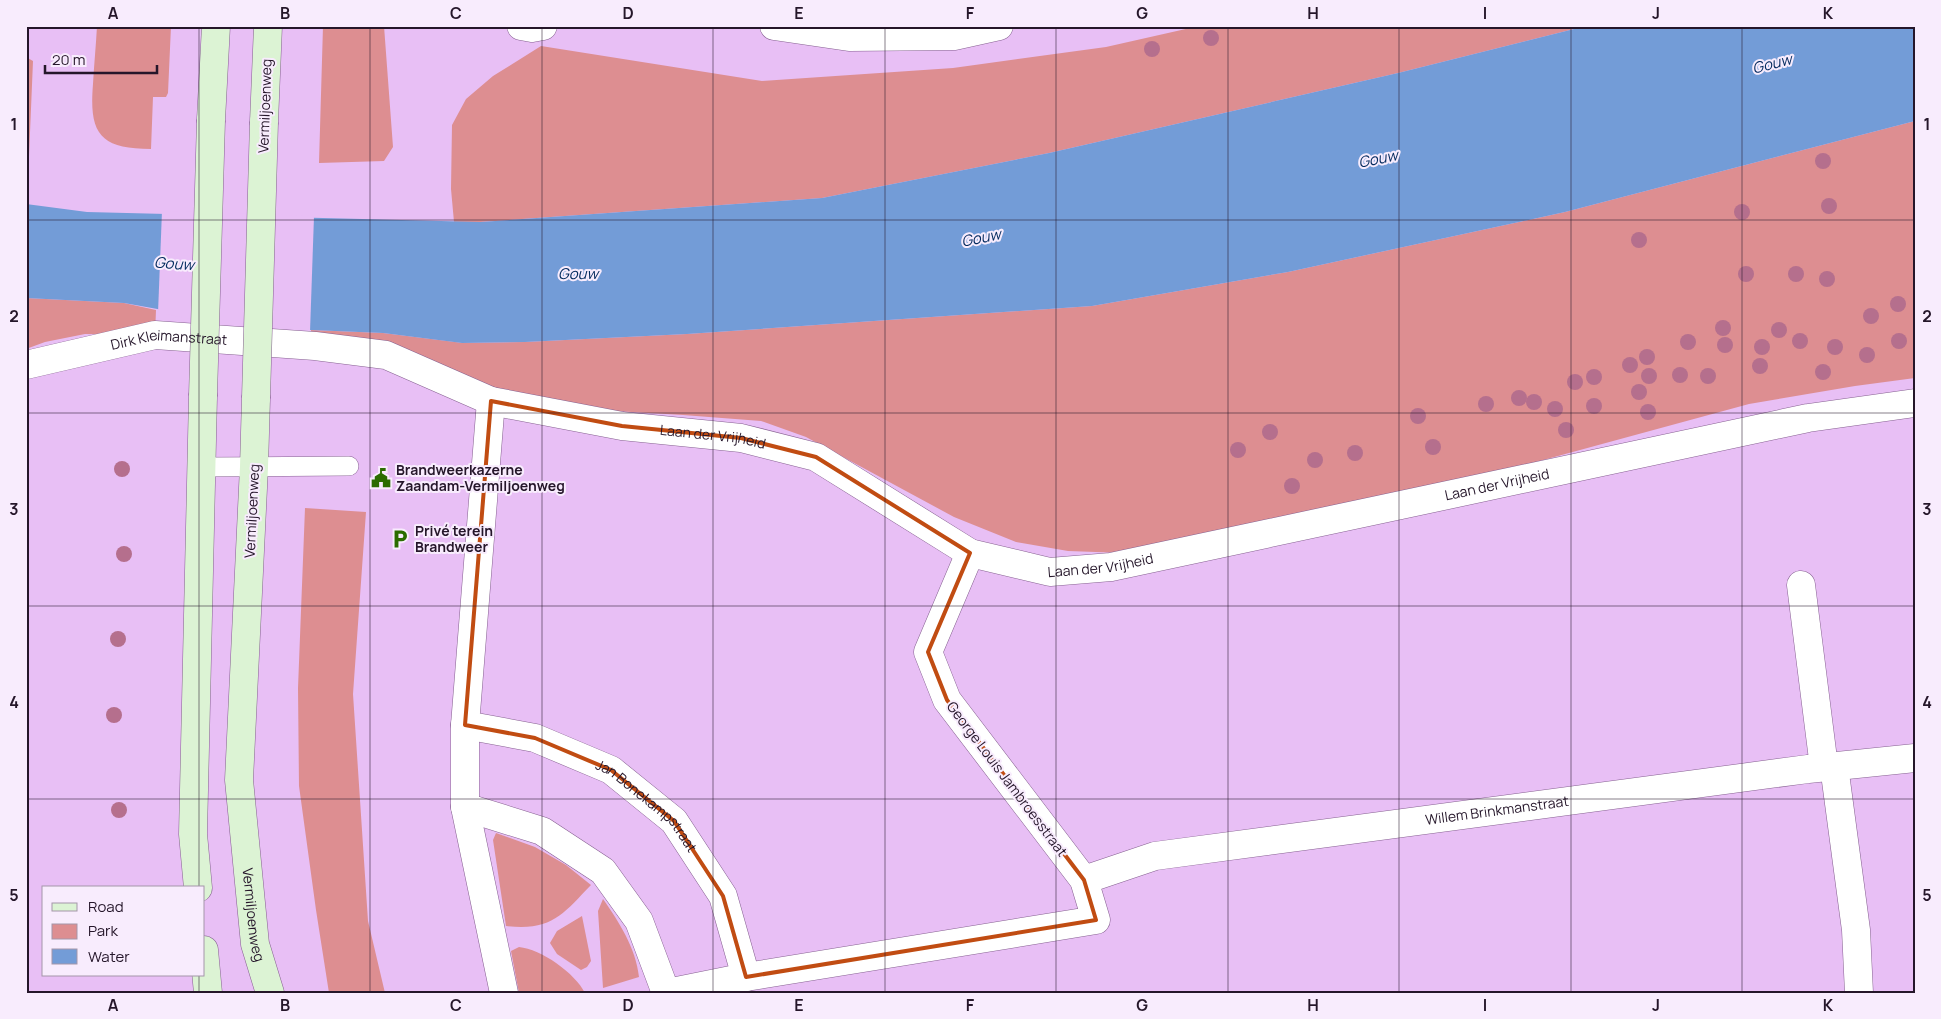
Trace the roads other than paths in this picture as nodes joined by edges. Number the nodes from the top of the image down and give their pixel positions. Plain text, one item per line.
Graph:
1 (216, 26) edge
2 (268, 26) edge
3 (521, 26) edge
4 (543, 26) edge
5 (774, 26) edge
6 (999, 26) edge
7 (315, 346) joint
8 (26, 364) edge
9 (491, 400) junction
10 (1915, 403) edge
11 (349, 466) dead end
12 (254, 467) junction
13 (201, 468) junction
14 (970, 554) junction
15 (1801, 585) dead end
16 (465, 725) junction
17 (1915, 758) edge
18 (1829, 767) junction
19 (465, 807) junction
20 (1084, 880) junction
21 (198, 886) edge
22 (205, 961) edge
23 (746, 977) junction
24 (208, 993) edge
25 (270, 993) edge
26 (504, 993) edge
27 (666, 993) edge
28 (1860, 993) edge

1 - 13 main road, bridge
2 - 12 main road, Vermiljoenweg, bridge
3 - 4 street
5 - 6 street
7 - 8 street, Dirk Kleimanstraat
7 - 9 street, Laan der Vrijheid
9 - 14 street, Laan der Vrijheid
9 - 16 street
10 - 14 street, Laan der Vrijheid
11 - 12 lane
12 - 13 lane
12 - 25 main road, Vermiljoenweg
13 - 21 main road
14 - 20 street, George Louis Jambroesstraat
15 - 18 street
16 - 19 street
16 - 23 street, Jan Bonekampstraat
17 - 18 street, Willem Brinkmanstraat
18 - 20 street, Willem Brinkmanstraat
18 - 28 street
19 - 26 street
19 - 27 street
20 - 23 street, George Louis Jambroesstraat
22 - 24 main road
23 - 27 street

